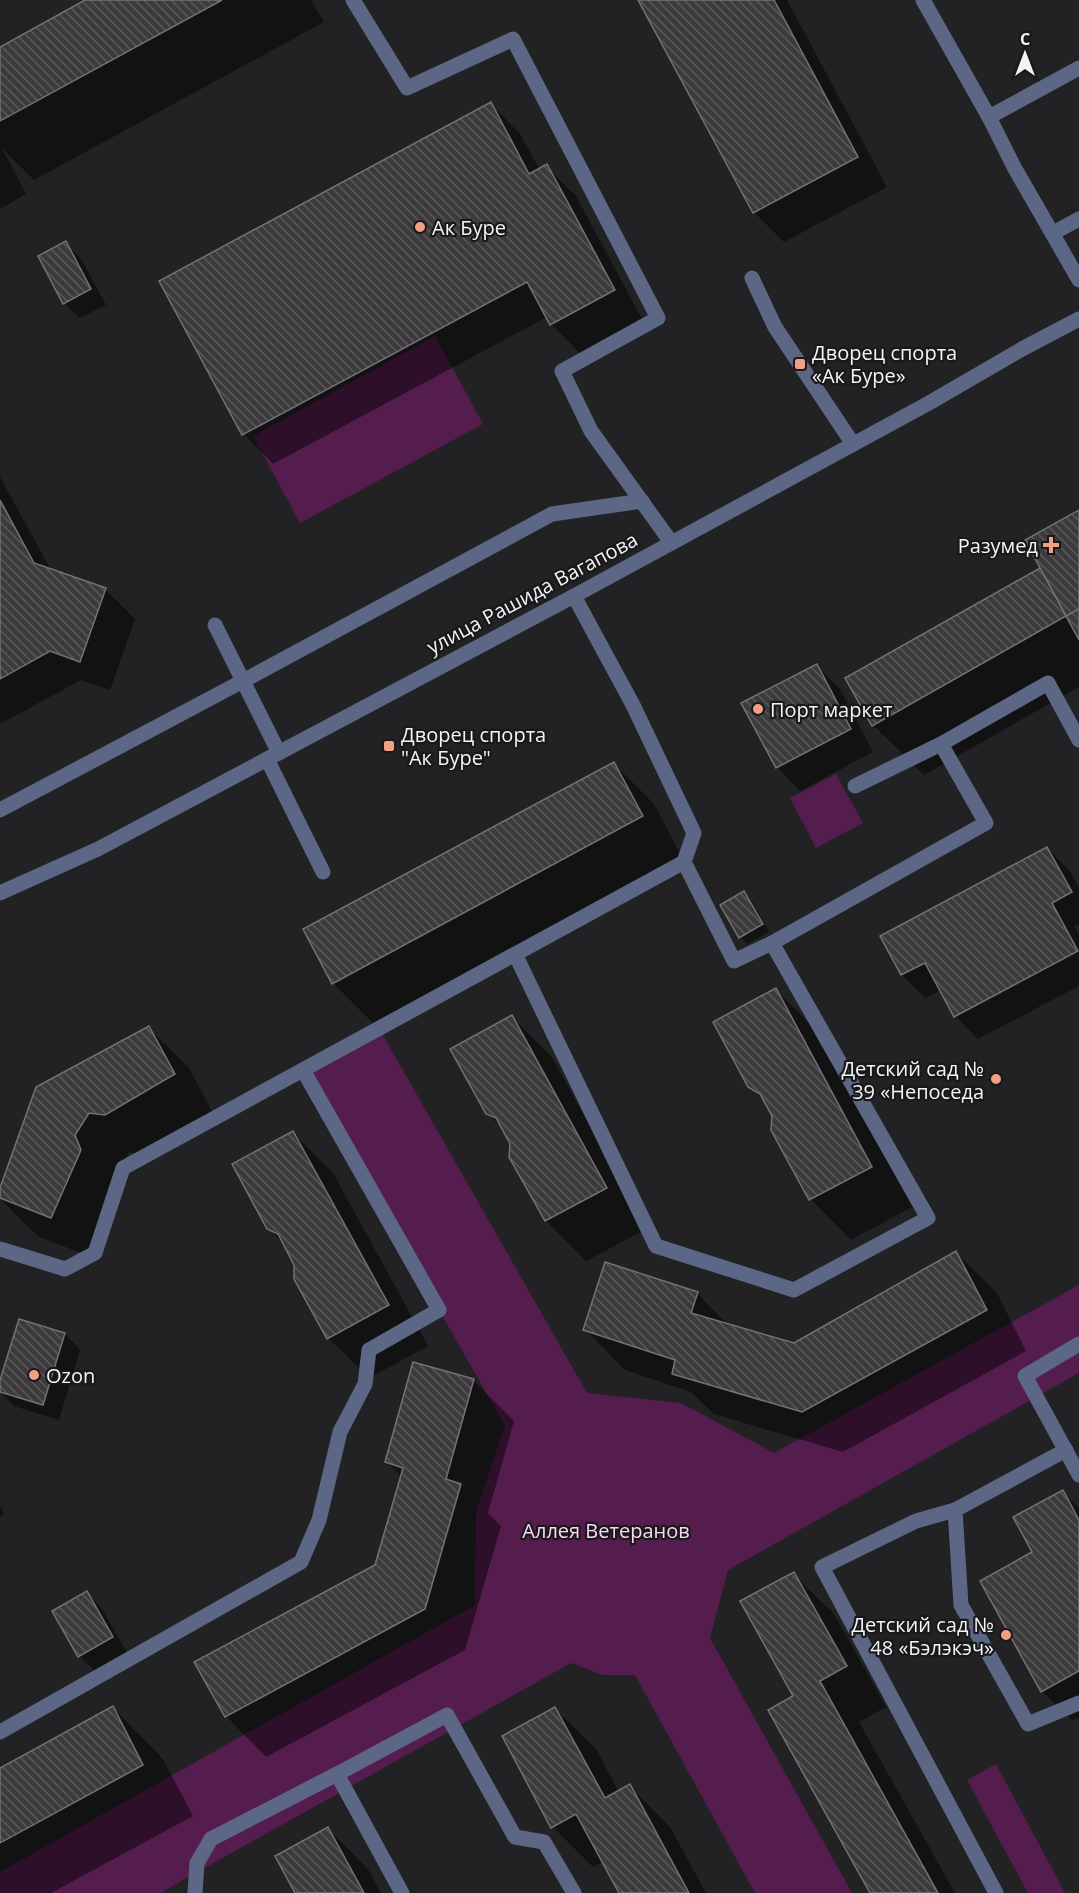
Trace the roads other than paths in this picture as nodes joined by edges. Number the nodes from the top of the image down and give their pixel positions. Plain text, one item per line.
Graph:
1 (353, 0) edge
2 (923, 0) edge
3 (1079, 68) edge
4 (989, 117) junction
5 (1079, 219) edge
6 (1053, 233) junction
7 (752, 278) dead end
8 (1079, 280) edge
9 (1079, 319) edge
10 (853, 444) junction
11 (642, 501) junction
12 (671, 542) junction
13 (574, 596) junction
14 (215, 625) dead end
15 (243, 681) junction
16 (1079, 740) edge
17 (941, 744) junction
18 (273, 756) junction
19 (855, 786) dead end
20 (0, 810) edge
21 (684, 862) junction
22 (323, 872) dead end
23 (0, 893) edge
24 (772, 943) junction
25 (515, 954) junction
26 (303, 1070) junction
27 (0, 1249) edge
28 (1079, 1344) edge
29 (1066, 1450) junction
30 (1079, 1475) edge
31 (955, 1510) junction
32 (1079, 1702) edge
33 (0, 1732) edge
34 (337, 1774) junction
35 (195, 1893) edge
36 (402, 1893) edge
37 (574, 1893) edge
38 (996, 1893) edge

1 - 11 street
2 - 4 street
3 - 4 street
4 - 6 street
5 - 6 street
6 - 8 street
7 - 10 street
9 - 10 street, улица Рашида Вагапова
10 - 12 street, улица Рашида Вагапова
11 - 12 street
11 - 15 street
12 - 13 street, улица Рашида Вагапова
13 - 18 street, улица Рашида Вагапова
13 - 21 street
14 - 15 street
15 - 18 street
15 - 20 street
16 - 17 street
17 - 19 street
17 - 24 street
18 - 22 street
18 - 23 street, улица Рашида Вагапова
21 - 24 street
21 - 25 street
24 - 25 street
25 - 26 street
26 - 27 street
26 - 33 street
28 - 29 street
29 - 30 street
29 - 31 street
31 - 32 street
31 - 38 street
34 - 35 street
34 - 36 street
34 - 37 street

